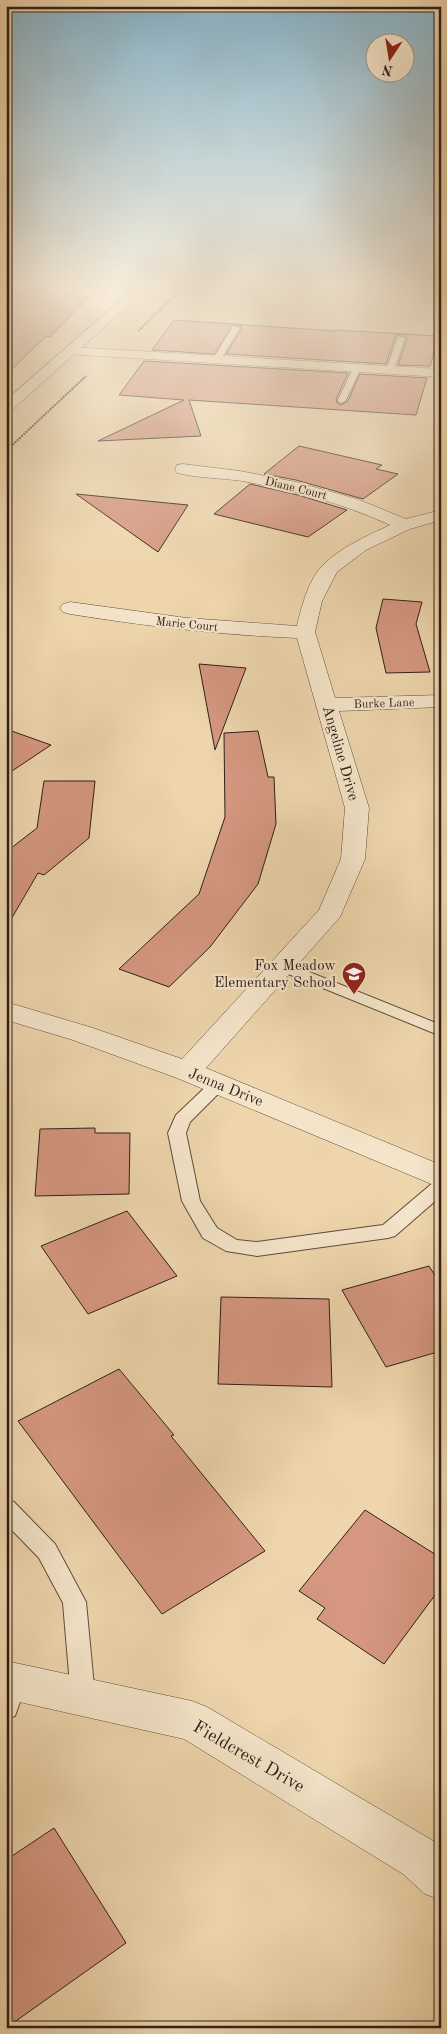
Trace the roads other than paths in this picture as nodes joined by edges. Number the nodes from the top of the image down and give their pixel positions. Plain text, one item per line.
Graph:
1 (38, 380) edge
2 (351, 380) edge
3 (342, 400) dead end
4 (6, 408) edge
5 (183, 469) dead end
6 (441, 515) edge
7 (404, 525) junction
8 (70, 608) dead end
9 (305, 632) junction
10 (441, 701) edge
11 (328, 705) junction
12 (282, 966) junction
13 (6, 1011) edge
14 (441, 1031) edge
15 (187, 1071) junction
16 (219, 1084) junction
17 (441, 1177) edge
18 (441, 1186) edge
19 (6, 1510) edge
20 (9, 1690) edge
21 (83, 1697) junction
22 (441, 1878) edge

1 - 4 street
2 - 3 lane
5 - 7 street, Diane Court
6 - 7 street
7 - 9 street
8 - 9 street, Marie Court
9 - 11 street, Angeline Drive
10 - 11 street, Burke Lane
11 - 12 street, Angeline Drive
12 - 14 lane
12 - 15 street, Angeline Drive
13 - 15 street, Jenna Drive
15 - 16 street, Jenna Drive
16 - 17 street, Jenna Drive
16 - 18 lane
19 - 21 lane
20 - 21 street, Fieldcrest Drive
21 - 22 street, Fieldcrest Drive

